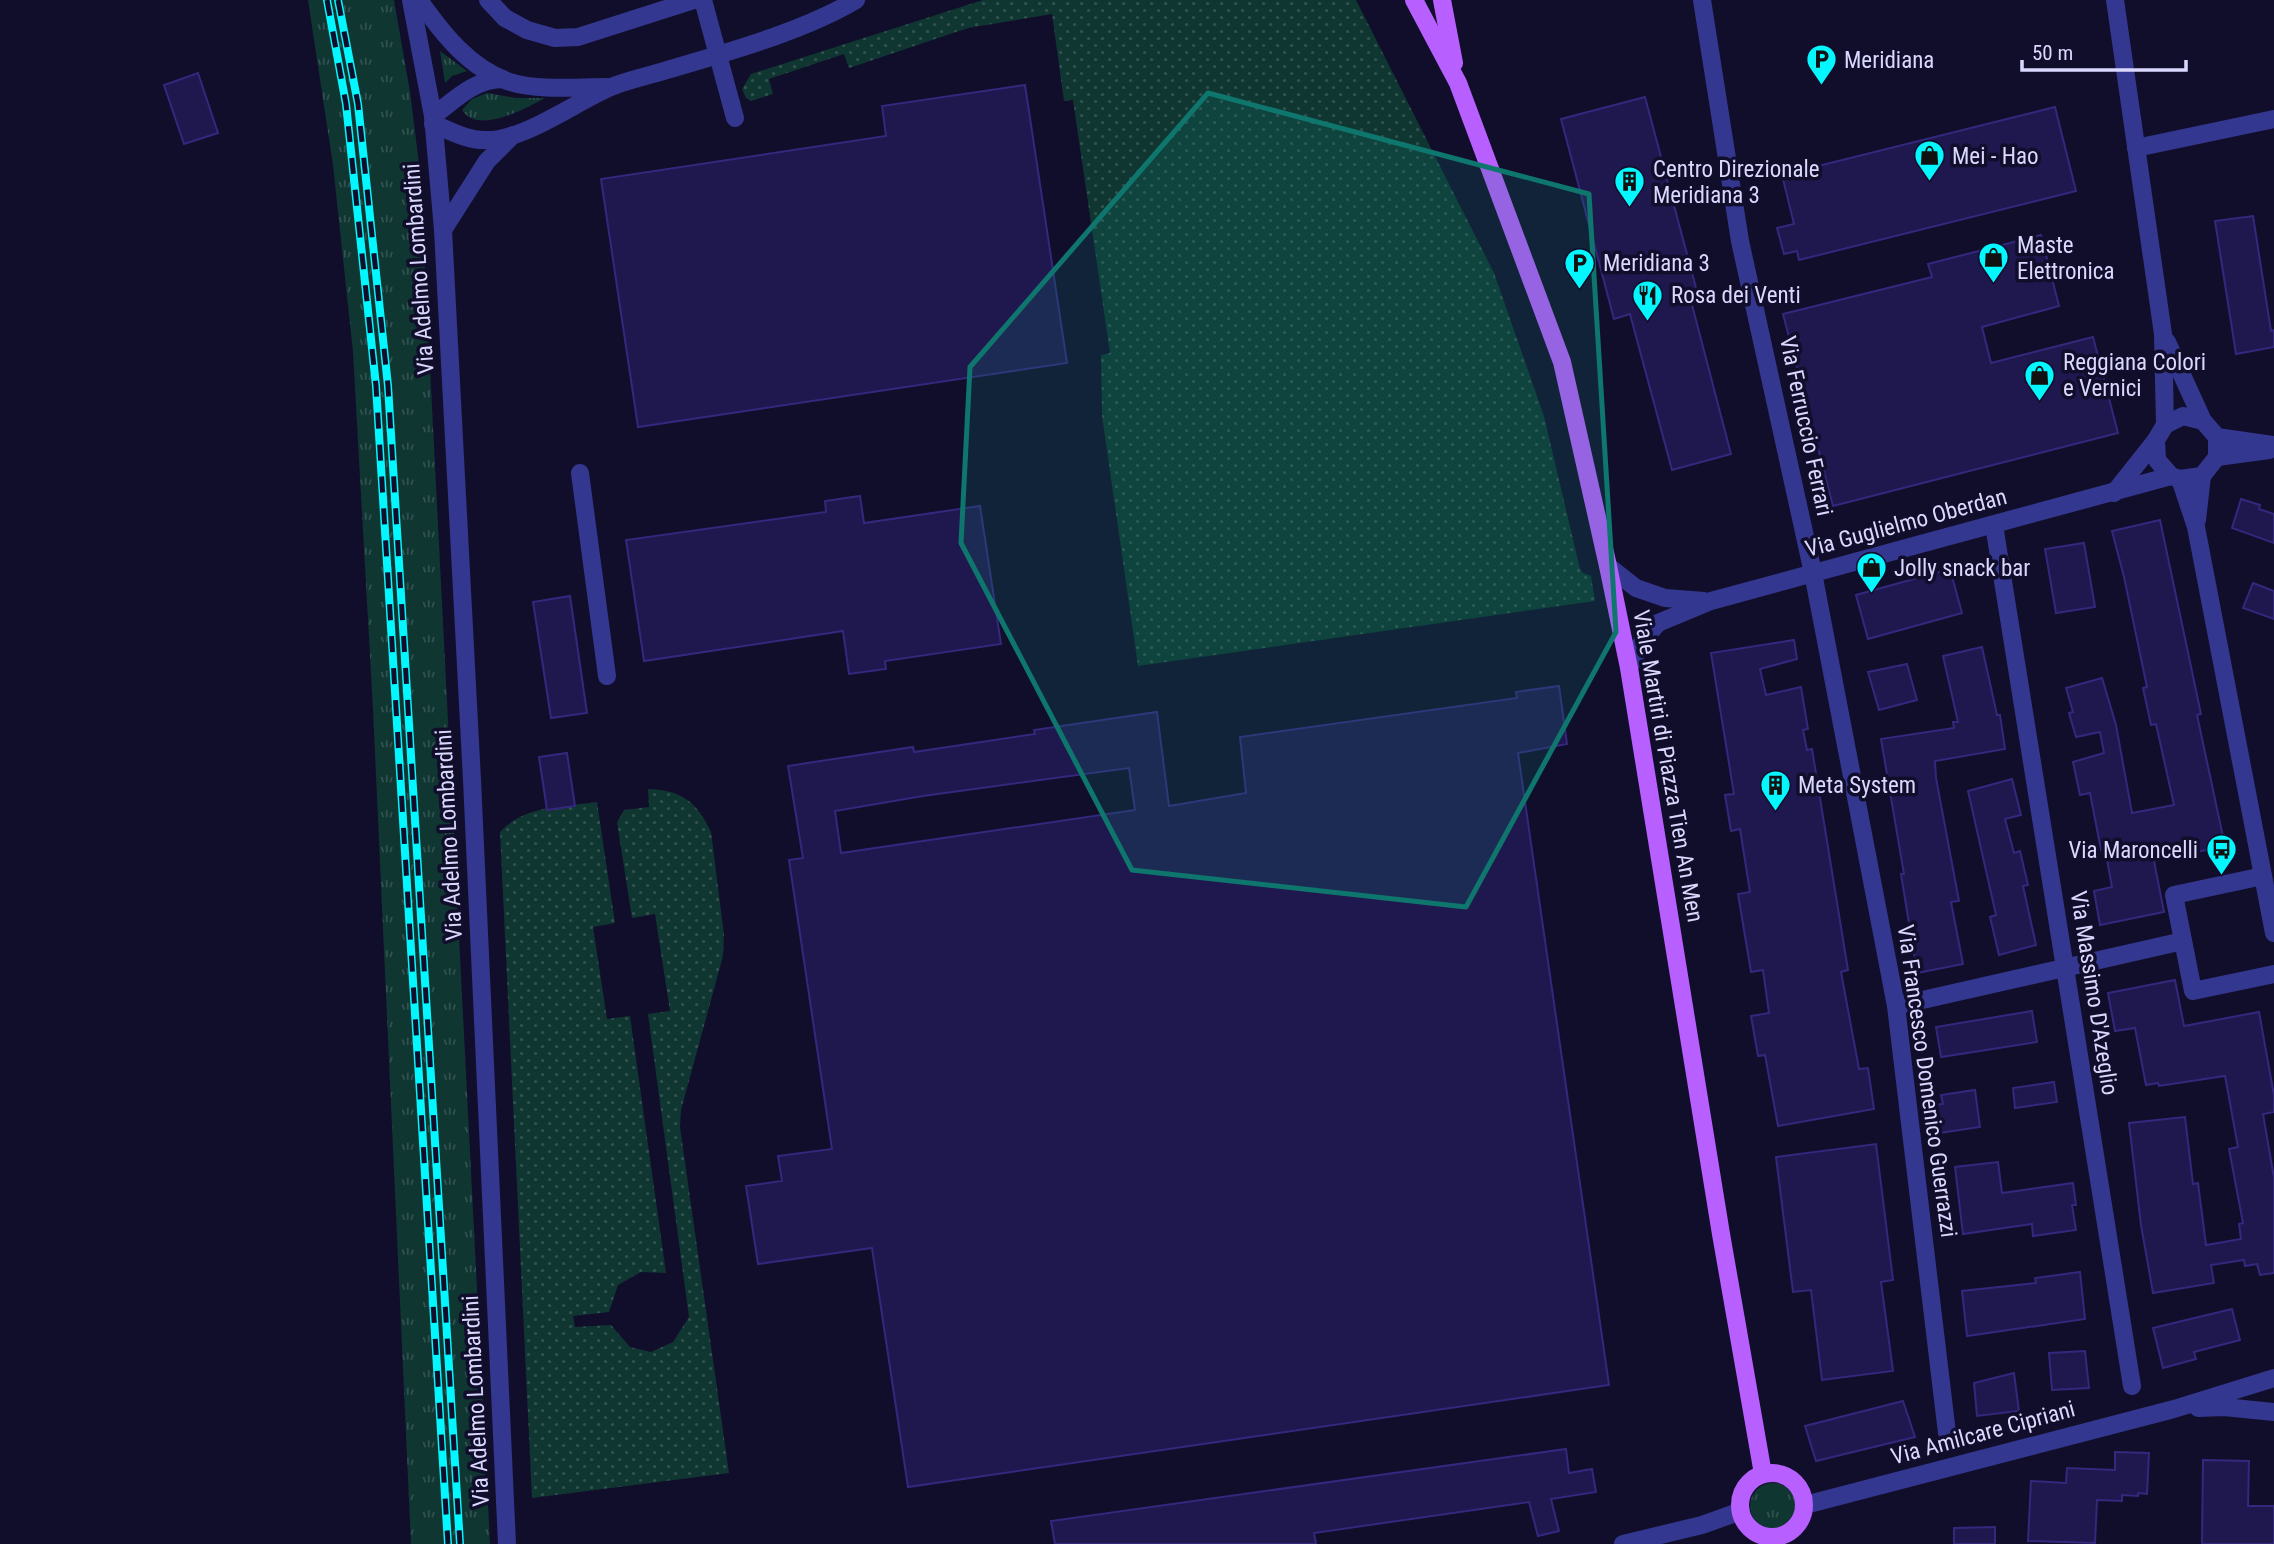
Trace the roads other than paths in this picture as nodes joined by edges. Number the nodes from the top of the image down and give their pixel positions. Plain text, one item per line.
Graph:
1 (411, 0) edge
2 (419, 0) edge
3 (488, 0) edge
4 (694, 0) edge
5 (703, 0) edge
6 (856, 0) edge
7 (1413, 0) edge
8 (1442, 0) edge
9 (1702, 0) edge
10 (2115, 0) edge
11 (719, 54) junction
12 (503, 79) junction
13 (1458, 83) junction
14 (610, 88) junction
15 (735, 117) dead end
16 (2274, 119) edge
17 (433, 120) junction
18 (513, 135) junction
19 (2136, 148) junction
20 (443, 230) junction
21 (2164, 334) junction
22 (2203, 421) junction
23 (2160, 432) junction
24 (2217, 437) junction
25 (2274, 447) edge
26 (2217, 457) junction
27 (580, 473) dead end
28 (2202, 476) junction
29 (2176, 477) junction
30 (2114, 492) junction
31 (1993, 525) junction
32 (2196, 527) junction
33 (1608, 566) junction
34 (1813, 572) junction
35 (1711, 601) junction
36 (1629, 668) junction
37 (607, 676) dead end
38 (2268, 887) edge
39 (2274, 933) edge
40 (2183, 941) junction
41 (2065, 967) junction
42 (2274, 974) edge
43 (1896, 1006) junction
44 (2274, 1378) edge
45 (2132, 1385) dead end
46 (2174, 1409) junction
47 (2274, 1412) edge
48 (1947, 1433) dead end
49 (1763, 1474) junction
50 (1805, 1505) junction
51 (1741, 1511) junction
52 (1658, 1540) edge
53 (1775, 1541) edge
54 (507, 1544) edge
55 (1623, 1544) edge

1 - 17 street, Via Adelmo Lombardini
2 - 12 street
3 - 4 street
5 - 11 street
6 - 11 street
7 - 13 main road, Viale Martiri di Piazza Tien An Men
8 - 13 main road, Viale Martiri di Piazza Tien An Men
9 - 34 street, Via Ferruccio Ferrari
10 - 19 street
11 - 14 street
11 - 15 street
12 - 14 street
12 - 17 street
13 - 33 main road, Viale Martiri di Piazza Tien An Men
14 - 18 street
16 - 19 street
17 - 18 street
17 - 20 street, Via Adelmo Lombardini
18 - 20 street
19 - 21 street
20 - 54 street, Via Adelmo Lombardini
21 - 22 street
21 - 23 street
22 - 23 street
22 - 24 street
23 - 29 street
23 - 30 street
24 - 25 street
24 - 26 street
25 - 26 street
26 - 28 street
27 - 37 street
28 - 29 street, Via Guglielmo Oberdan
28 - 32 street
29 - 30 street, Via Guglielmo Oberdan
29 - 32 street
30 - 31 street, Via Guglielmo Oberdan
31 - 34 street, Via Guglielmo Oberdan
31 - 41 street, Via Massimo D'Azeglio
32 - 38 street
33 - 35 street, Via Guglielmo Oberdan
33 - 36 main road, Viale Martiri di Piazza Tien An Men
34 - 35 street, Via Guglielmo Oberdan
34 - 43 street, Via Francesco Domenico Guerrazzi
35 - 36 street, Via Guglielmo Oberdan
36 - 49 main road, Viale Martiri di Piazza Tien An Men
38 - 39 street
38 - 40 street
40 - 41 street
40 - 42 street
41 - 43 street
41 - 45 street, Via Massimo D'Azeglio
43 - 48 street, Via Francesco Domenico Guerrazzi
44 - 46 street, Via Amilcare Cipriani
46 - 47 street, Via Amilcare Cipriani
46 - 50 street, Via Amilcare Cipriani
49 - 50 main road
49 - 51 main road
50 - 53 main road
51 - 52 street
51 - 53 main road
52 - 55 street

